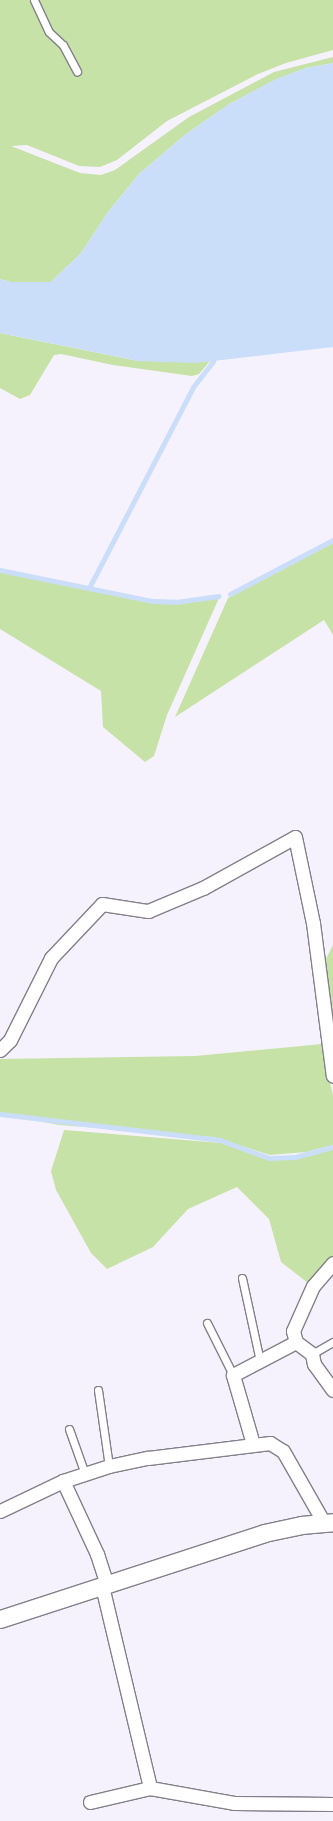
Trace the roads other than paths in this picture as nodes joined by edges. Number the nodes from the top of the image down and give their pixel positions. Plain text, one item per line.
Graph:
1 (34, 0) edge
2 (77, 71) dead end
3 (0, 1050) edge
4 (333, 1076) edge
5 (333, 1263) edge
6 (242, 1278) dead end
7 (207, 1324) dead end
8 (296, 1342) junction
9 (333, 1342) edge
10 (312, 1354) junction
11 (260, 1361) junction
12 (234, 1375) junction
13 (98, 1390) dead end
14 (333, 1390) edge
15 (69, 1429) dead end
16 (253, 1444) junction
17 (109, 1466) junction
18 (85, 1474) junction
19 (64, 1481) junction
20 (0, 1510) edge
21 (328, 1523) edge
22 (104, 1585) junction
23 (0, 1619) edge
24 (150, 1788) junction
25 (90, 1802) dead end
26 (333, 1804) edge

1 - 2 lane
3 - 4 street
5 - 8 street
6 - 11 lane
7 - 12 lane
8 - 10 street
8 - 11 street
9 - 10 lane
10 - 14 street
11 - 12 street
12 - 16 street
13 - 17 lane
15 - 18 lane
16 - 17 street
16 - 21 street
17 - 18 street
18 - 19 street
19 - 20 street
19 - 22 street
21 - 22 street
22 - 23 street
22 - 24 street
24 - 25 street
24 - 26 street

